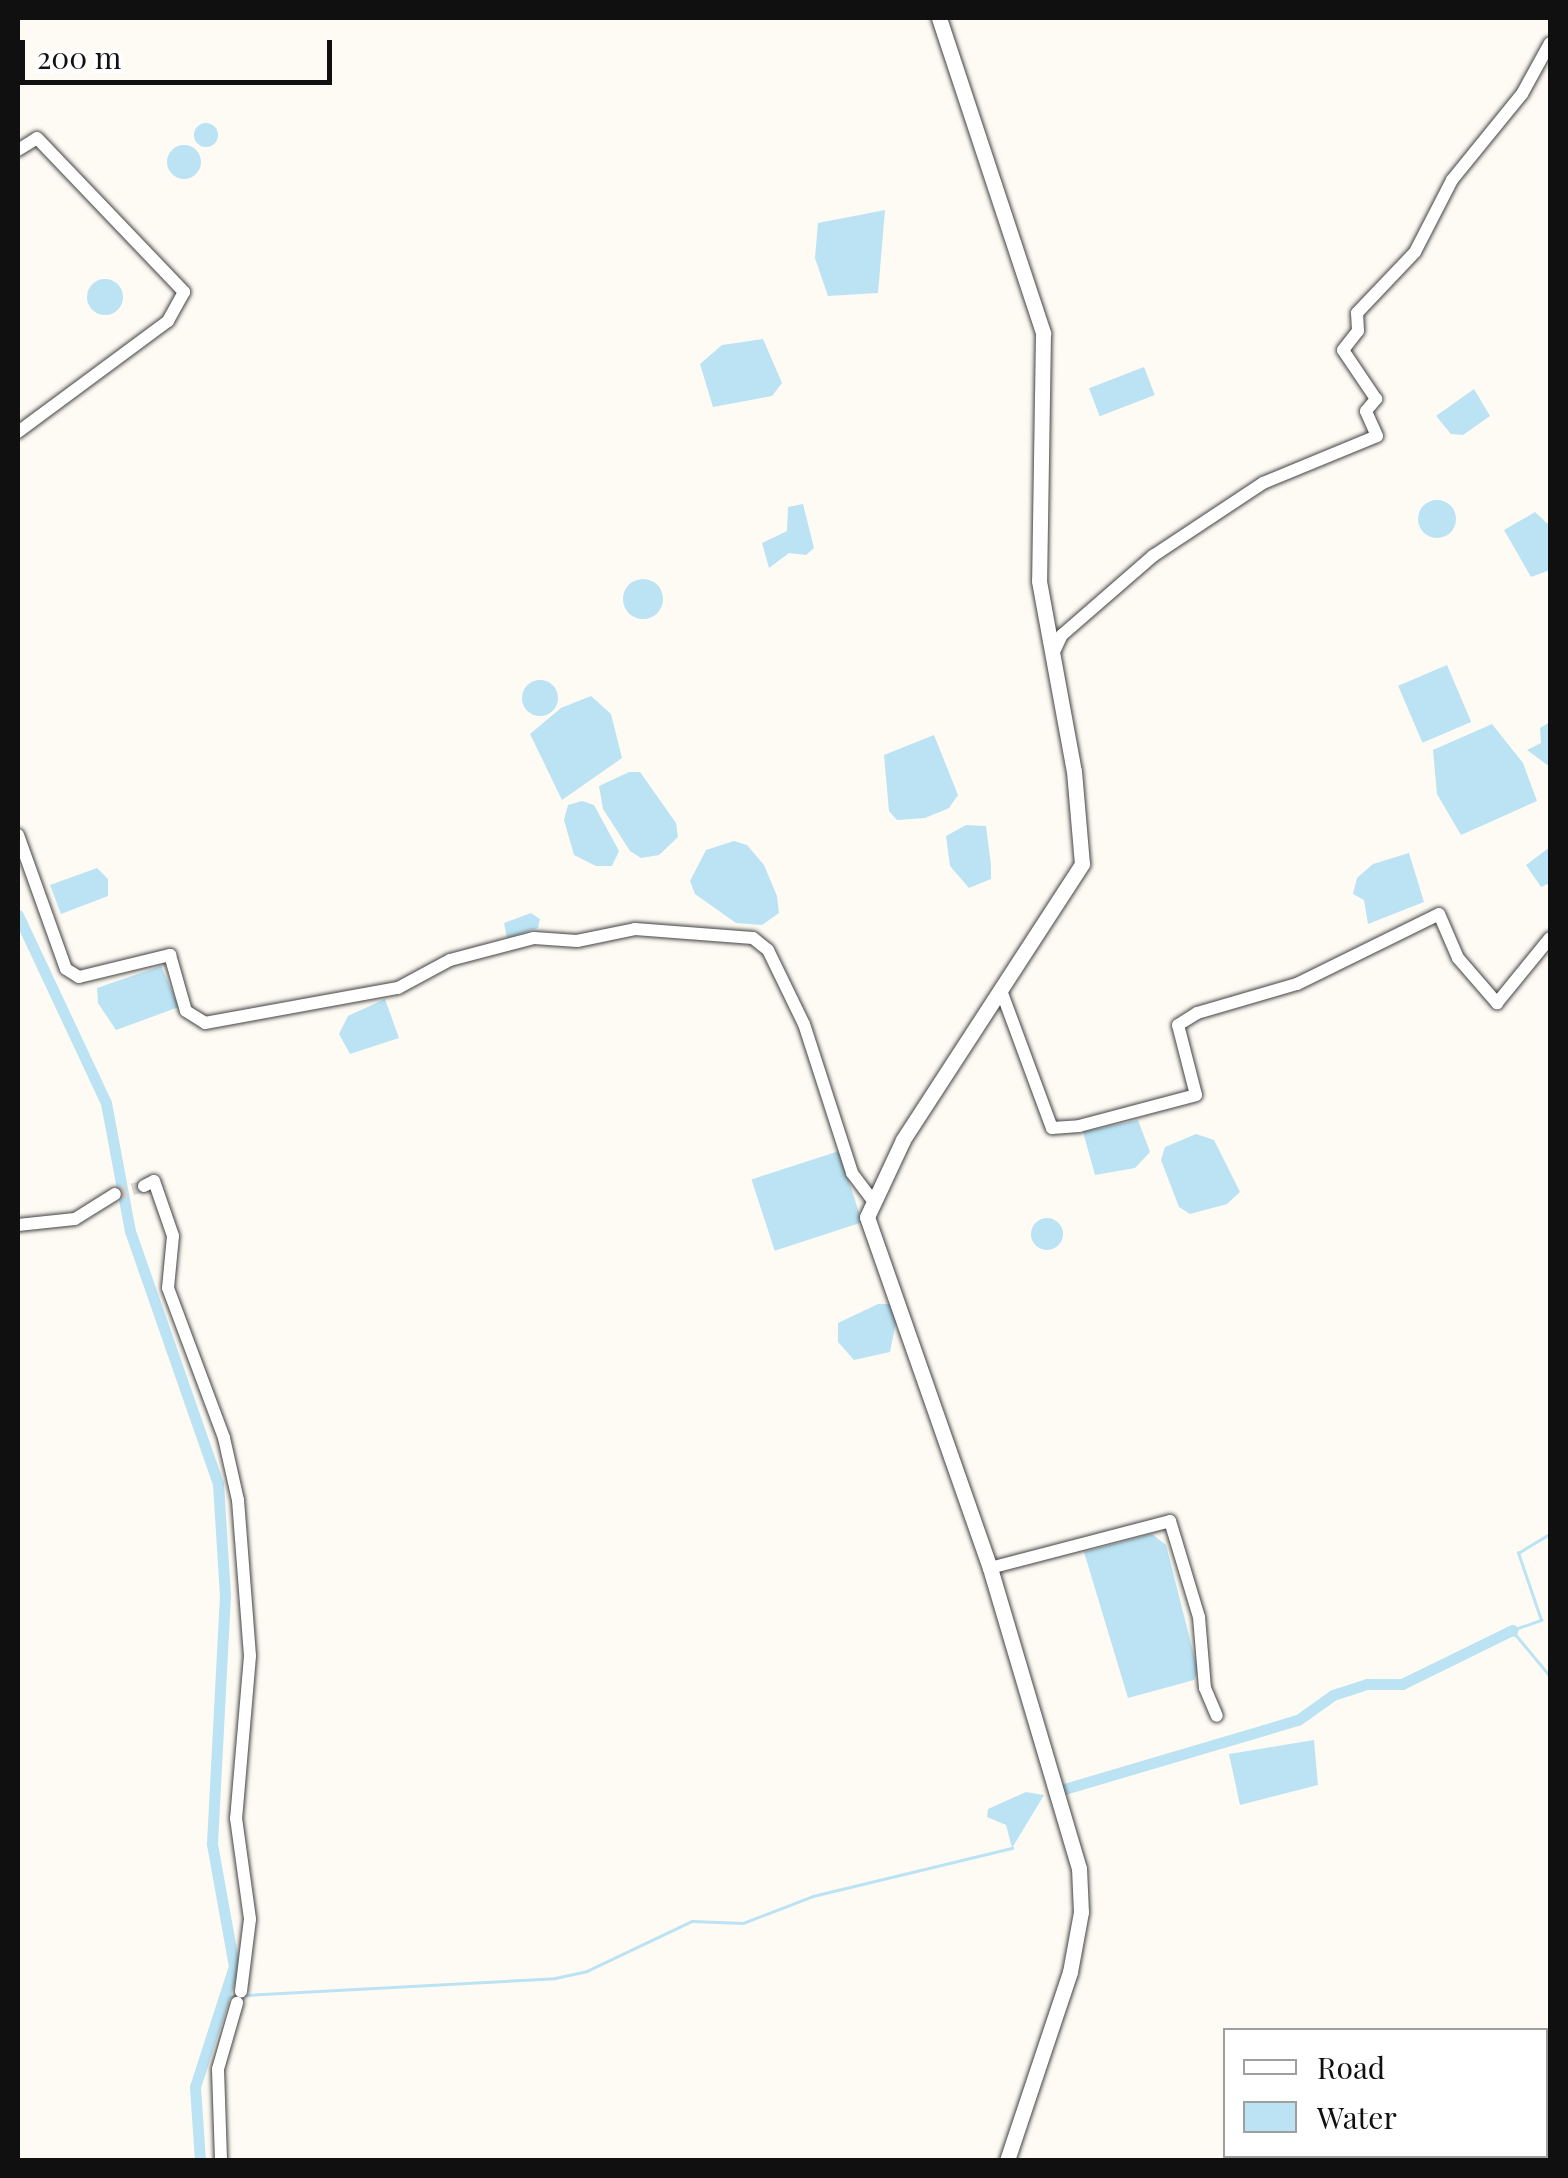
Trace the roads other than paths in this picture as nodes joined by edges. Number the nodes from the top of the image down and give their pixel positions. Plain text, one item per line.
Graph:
1 (939, 18) edge
2 (1550, 43) edge
3 (18, 150) edge
4 (18, 432) edge
5 (1053, 654) junction
6 (18, 836) edge
7 (1550, 938) edge
8 (1002, 993) junction
9 (144, 1186) dead end
10 (115, 1194) tunnel mouth
11 (874, 1202) junction
12 (18, 1226) edge
13 (990, 1568) junction
14 (1217, 1716) dead end
15 (221, 2160) edge
16 (1007, 2160) edge

1 - 5 street
2 - 5 street
3 - 4 street
5 - 8 street
6 - 11 street
7 - 8 street
8 - 11 street
9 - 15 street
10 - 12 street
11 - 13 street
13 - 14 street
13 - 16 street

